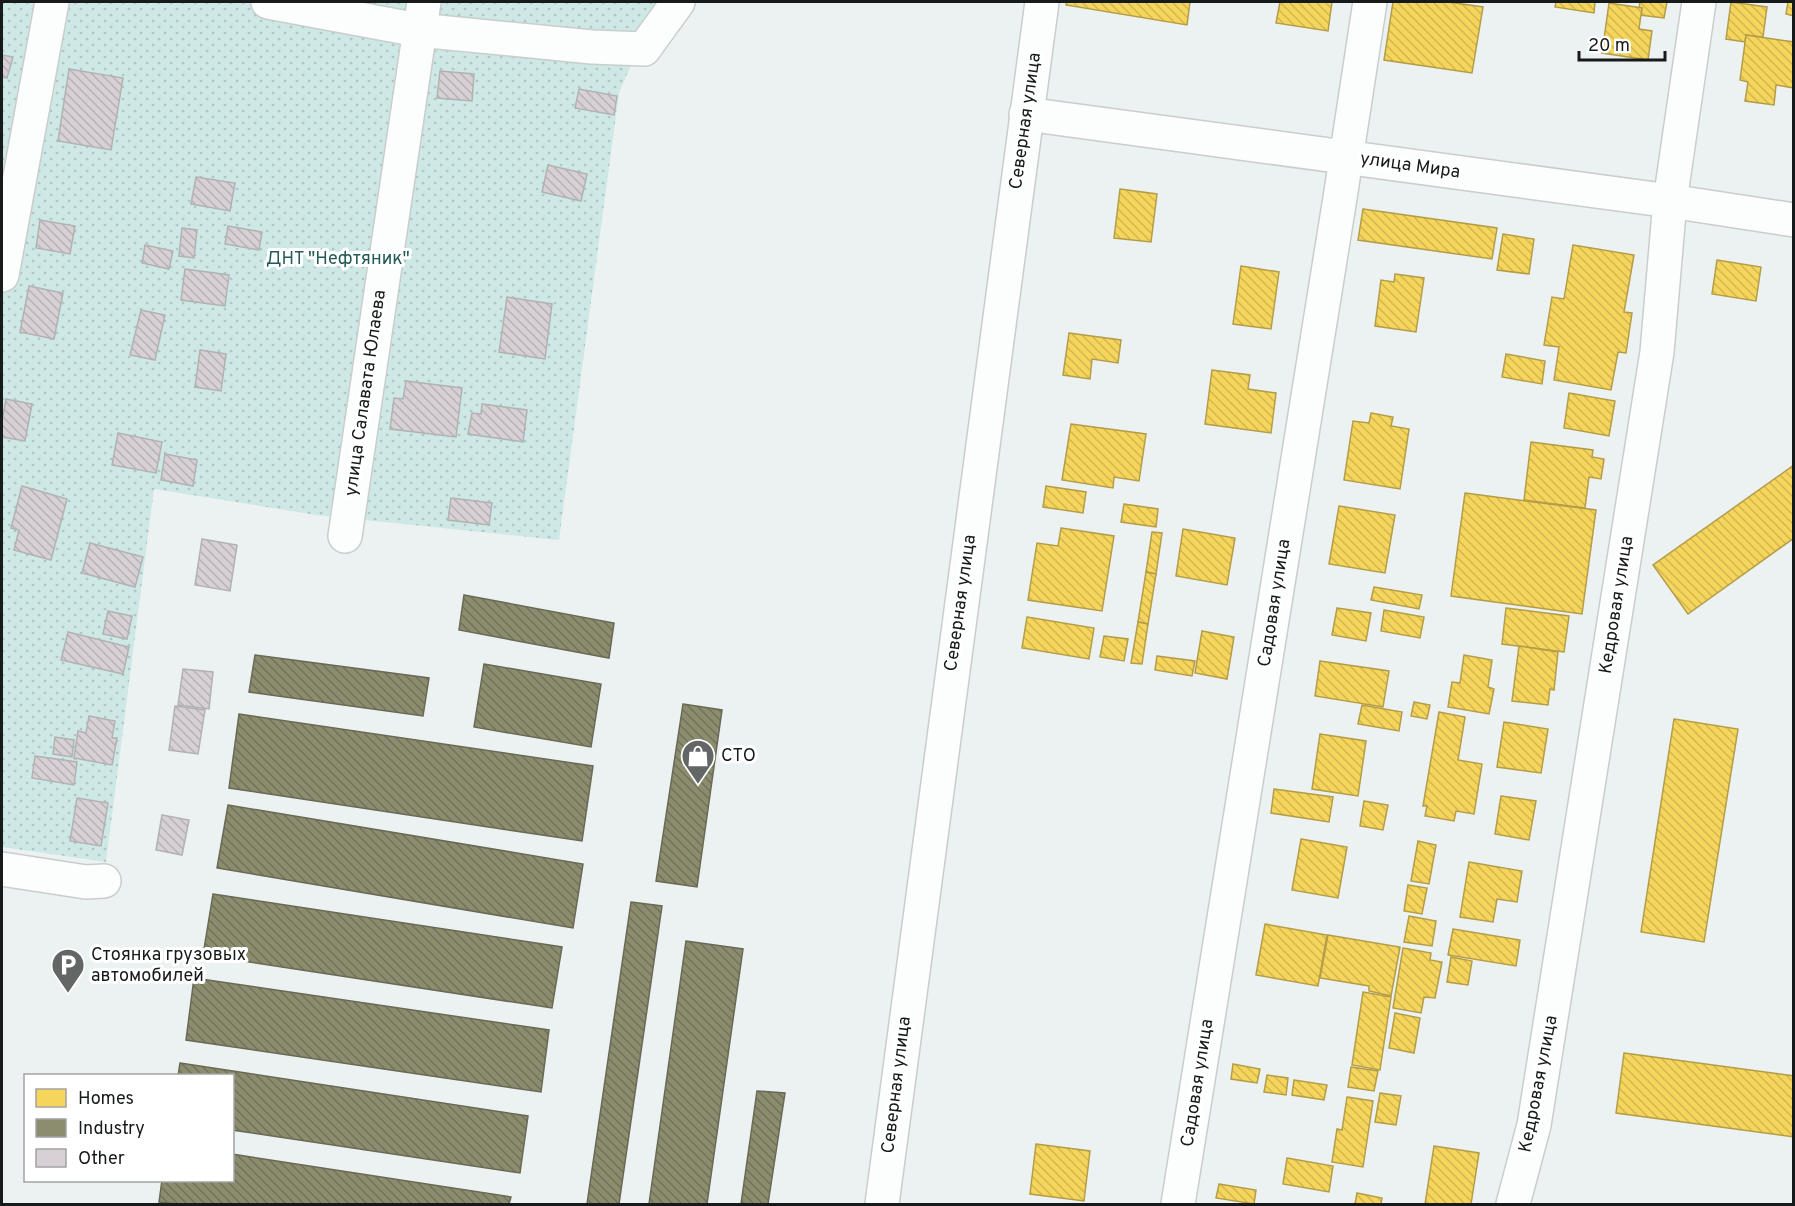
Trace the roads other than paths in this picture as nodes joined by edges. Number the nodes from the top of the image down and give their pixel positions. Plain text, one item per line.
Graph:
1 (52, 2) edge
2 (268, 2) edge
3 (678, 2) edge
4 (1042, 2) edge
5 (1370, 2) edge
6 (1699, 2) edge
7 (421, 16) edge
8 (1026, 114) junction
9 (1346, 157) junction
10 (1670, 201) junction
11 (1794, 220) edge
12 (2, 275) edge
13 (345, 536) dead end
14 (2, 868) edge
15 (104, 881) dead end
16 (882, 1204) edge
17 (1178, 1204) edge
18 (1513, 1204) edge

1 - 12 street
2 - 7 street
3 - 7 street
4 - 8 street, Северная улица
5 - 9 street, Садовая улица
6 - 10 street, Кедровая улица
7 - 13 street, улица Салавата Юлаева
8 - 9 street, улица Мира
8 - 16 street, Северная улица
9 - 10 street, улица Мира
9 - 17 street, Садовая улица
10 - 11 street, улица Мира
10 - 18 street, Кедровая улица
14 - 15 street

